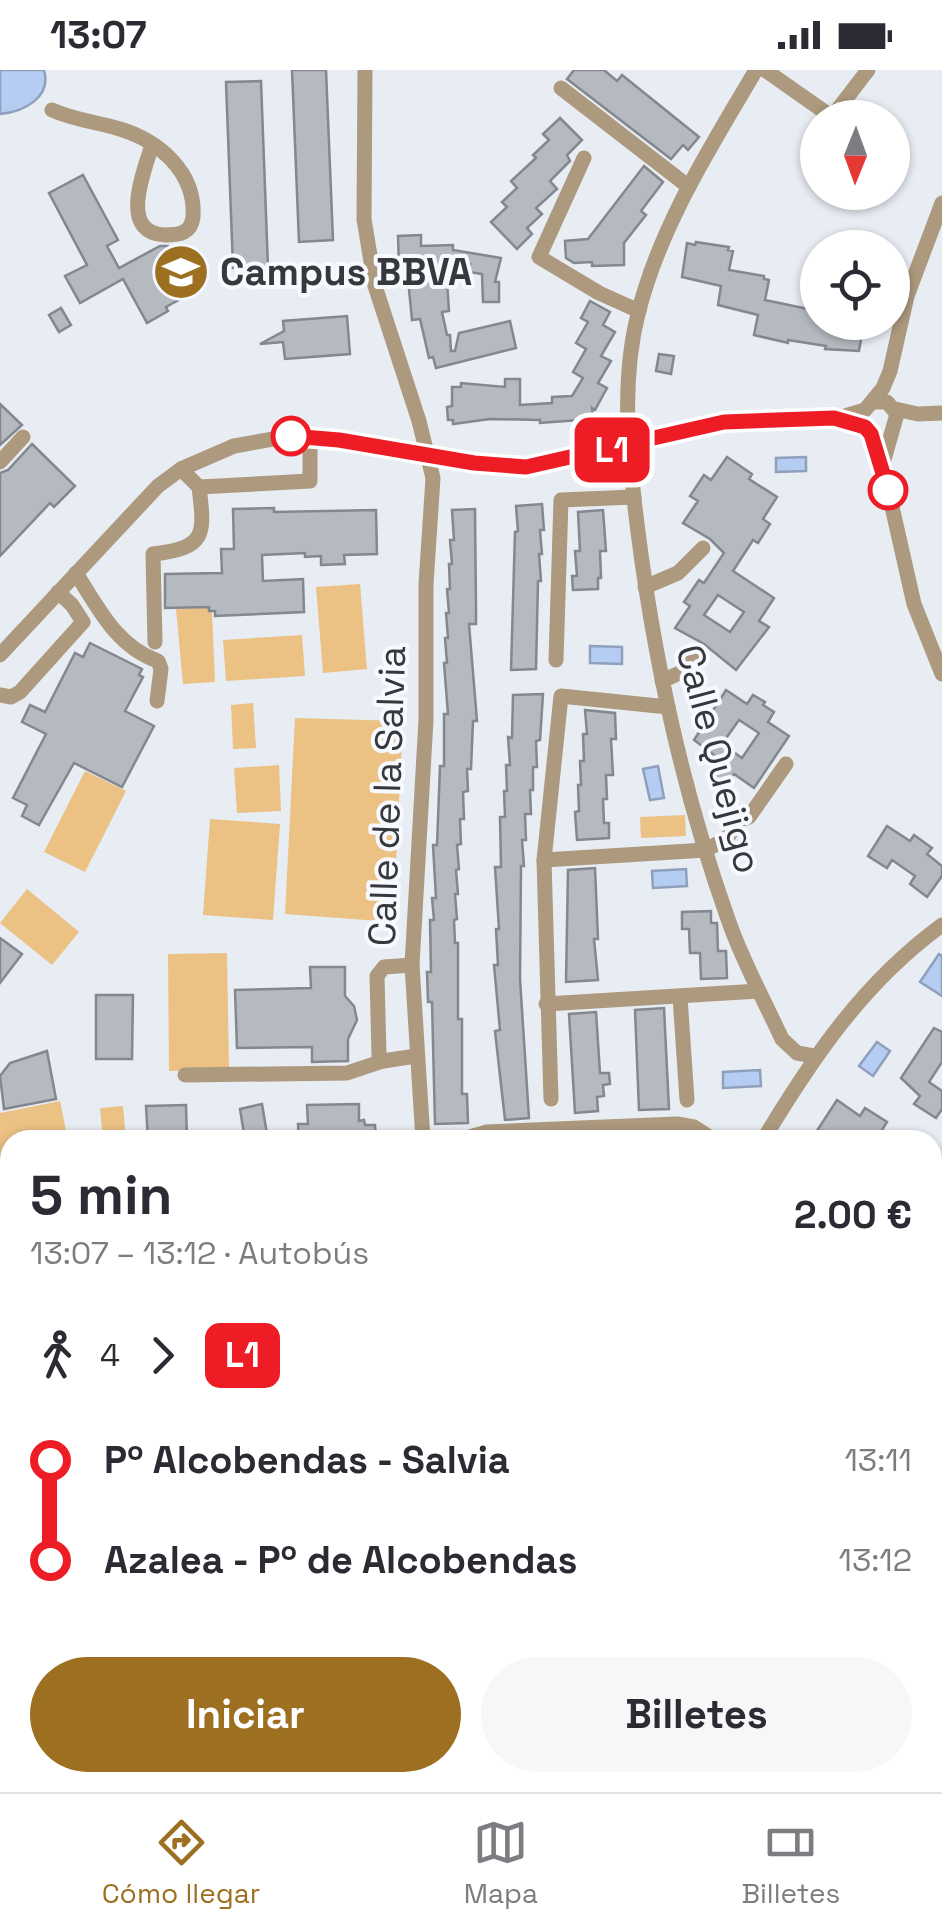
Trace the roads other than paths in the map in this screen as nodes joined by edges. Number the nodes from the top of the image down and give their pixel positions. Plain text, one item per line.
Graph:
1 (365, 70) edge
2 (756, 70) edge
3 (765, 70) edge
4 (868, 70) edge
5 (562, 88) dead end
6 (52, 110) dead end
7 (152, 146) junction
8 (584, 158) dead end
9 (689, 187) junction
10 (942, 203) edge
11 (639, 311) junction
12 (890, 372) junction
13 (869, 406) junction
14 (893, 407) junction
15 (942, 413) edge
16 (834, 418) junction
17 (868, 430) junction
18 (891, 432) junction
19 (310, 436) junction
20 (23, 437) dead end
21 (630, 446) junction
22 (426, 456) junction
23 (0, 462) edge
24 (883, 467) junction
25 (182, 469) junction
26 (199, 488) junction
27 (634, 498) junction
28 (703, 548) dead end
29 (76, 573) junction
30 (645, 588) junction
31 (58, 592) junction
32 (155, 642) dead end
33 (697, 653) dead end
34 (0, 655) edge
35 (556, 660) dead end
36 (942, 674) edge
37 (662, 681) junction
38 (0, 695) edge
39 (158, 701) dead end
40 (668, 707) junction
41 (786, 764) dead end
42 (706, 850) junction
43 (544, 860) junction
44 (942, 925) edge
45 (412, 965) junction
46 (759, 991) junction
47 (680, 997) junction
48 (546, 1004) junction
49 (416, 1056) junction
50 (814, 1056) junction
51 (383, 1061) junction
52 (185, 1075) dead end
53 (551, 1099) dead end
54 (687, 1100) dead end
55 (422, 1130) edge
56 (535, 1130) edge
57 (699, 1130) edge
58 (769, 1130) edge

1 - 22 street, Calle de la Salvia
2 - 9 street, Calle Quejigo
3 - 4 street
5 - 9 street
6 - 7 street
7 - 7 street
8 - 11 street
9 - 11 street, Calle Quejigo
10 - 12 street
11 - 21 street, Calle Quejigo
12 - 13 street
12 - 14 street
13 - 14 street
13 - 16 street
13 - 17 street
14 - 15 street
14 - 18 street
16 - 17 street
16 - 21 street
17 - 18 street
17 - 24 street
18 - 24 street
19 - 22 street
19 - 25 street
19 - 26 street
20 - 23 street
21 - 22 street
21 - 27 street, Calle Quejigo
22 - 45 street, Calle de la Salvia
24 - 36 street
25 - 26 street
25 - 29 street
26 - 32 street
27 - 30 street, Calle Quejigo
27 - 35 street
28 - 30 street
29 - 31 street
29 - 39 street
30 - 37 street, Calle Quejigo
31 - 34 street
31 - 38 street
33 - 37 street
37 - 40 street, Calle Quejigo
40 - 42 street, Calle Quejigo
40 - 43 street
41 - 42 street
42 - 43 street
42 - 46 street, Calle Quejigo
43 - 48 street
44 - 50 street
45 - 49 street, Calle de la Salvia
45 - 51 street
46 - 47 street
46 - 50 street, Calle Quejigo
47 - 48 street
47 - 54 street
48 - 53 street
49 - 51 street
49 - 55 street, Calle de la Salvia
50 - 58 street
51 - 52 street
56 - 57 street

